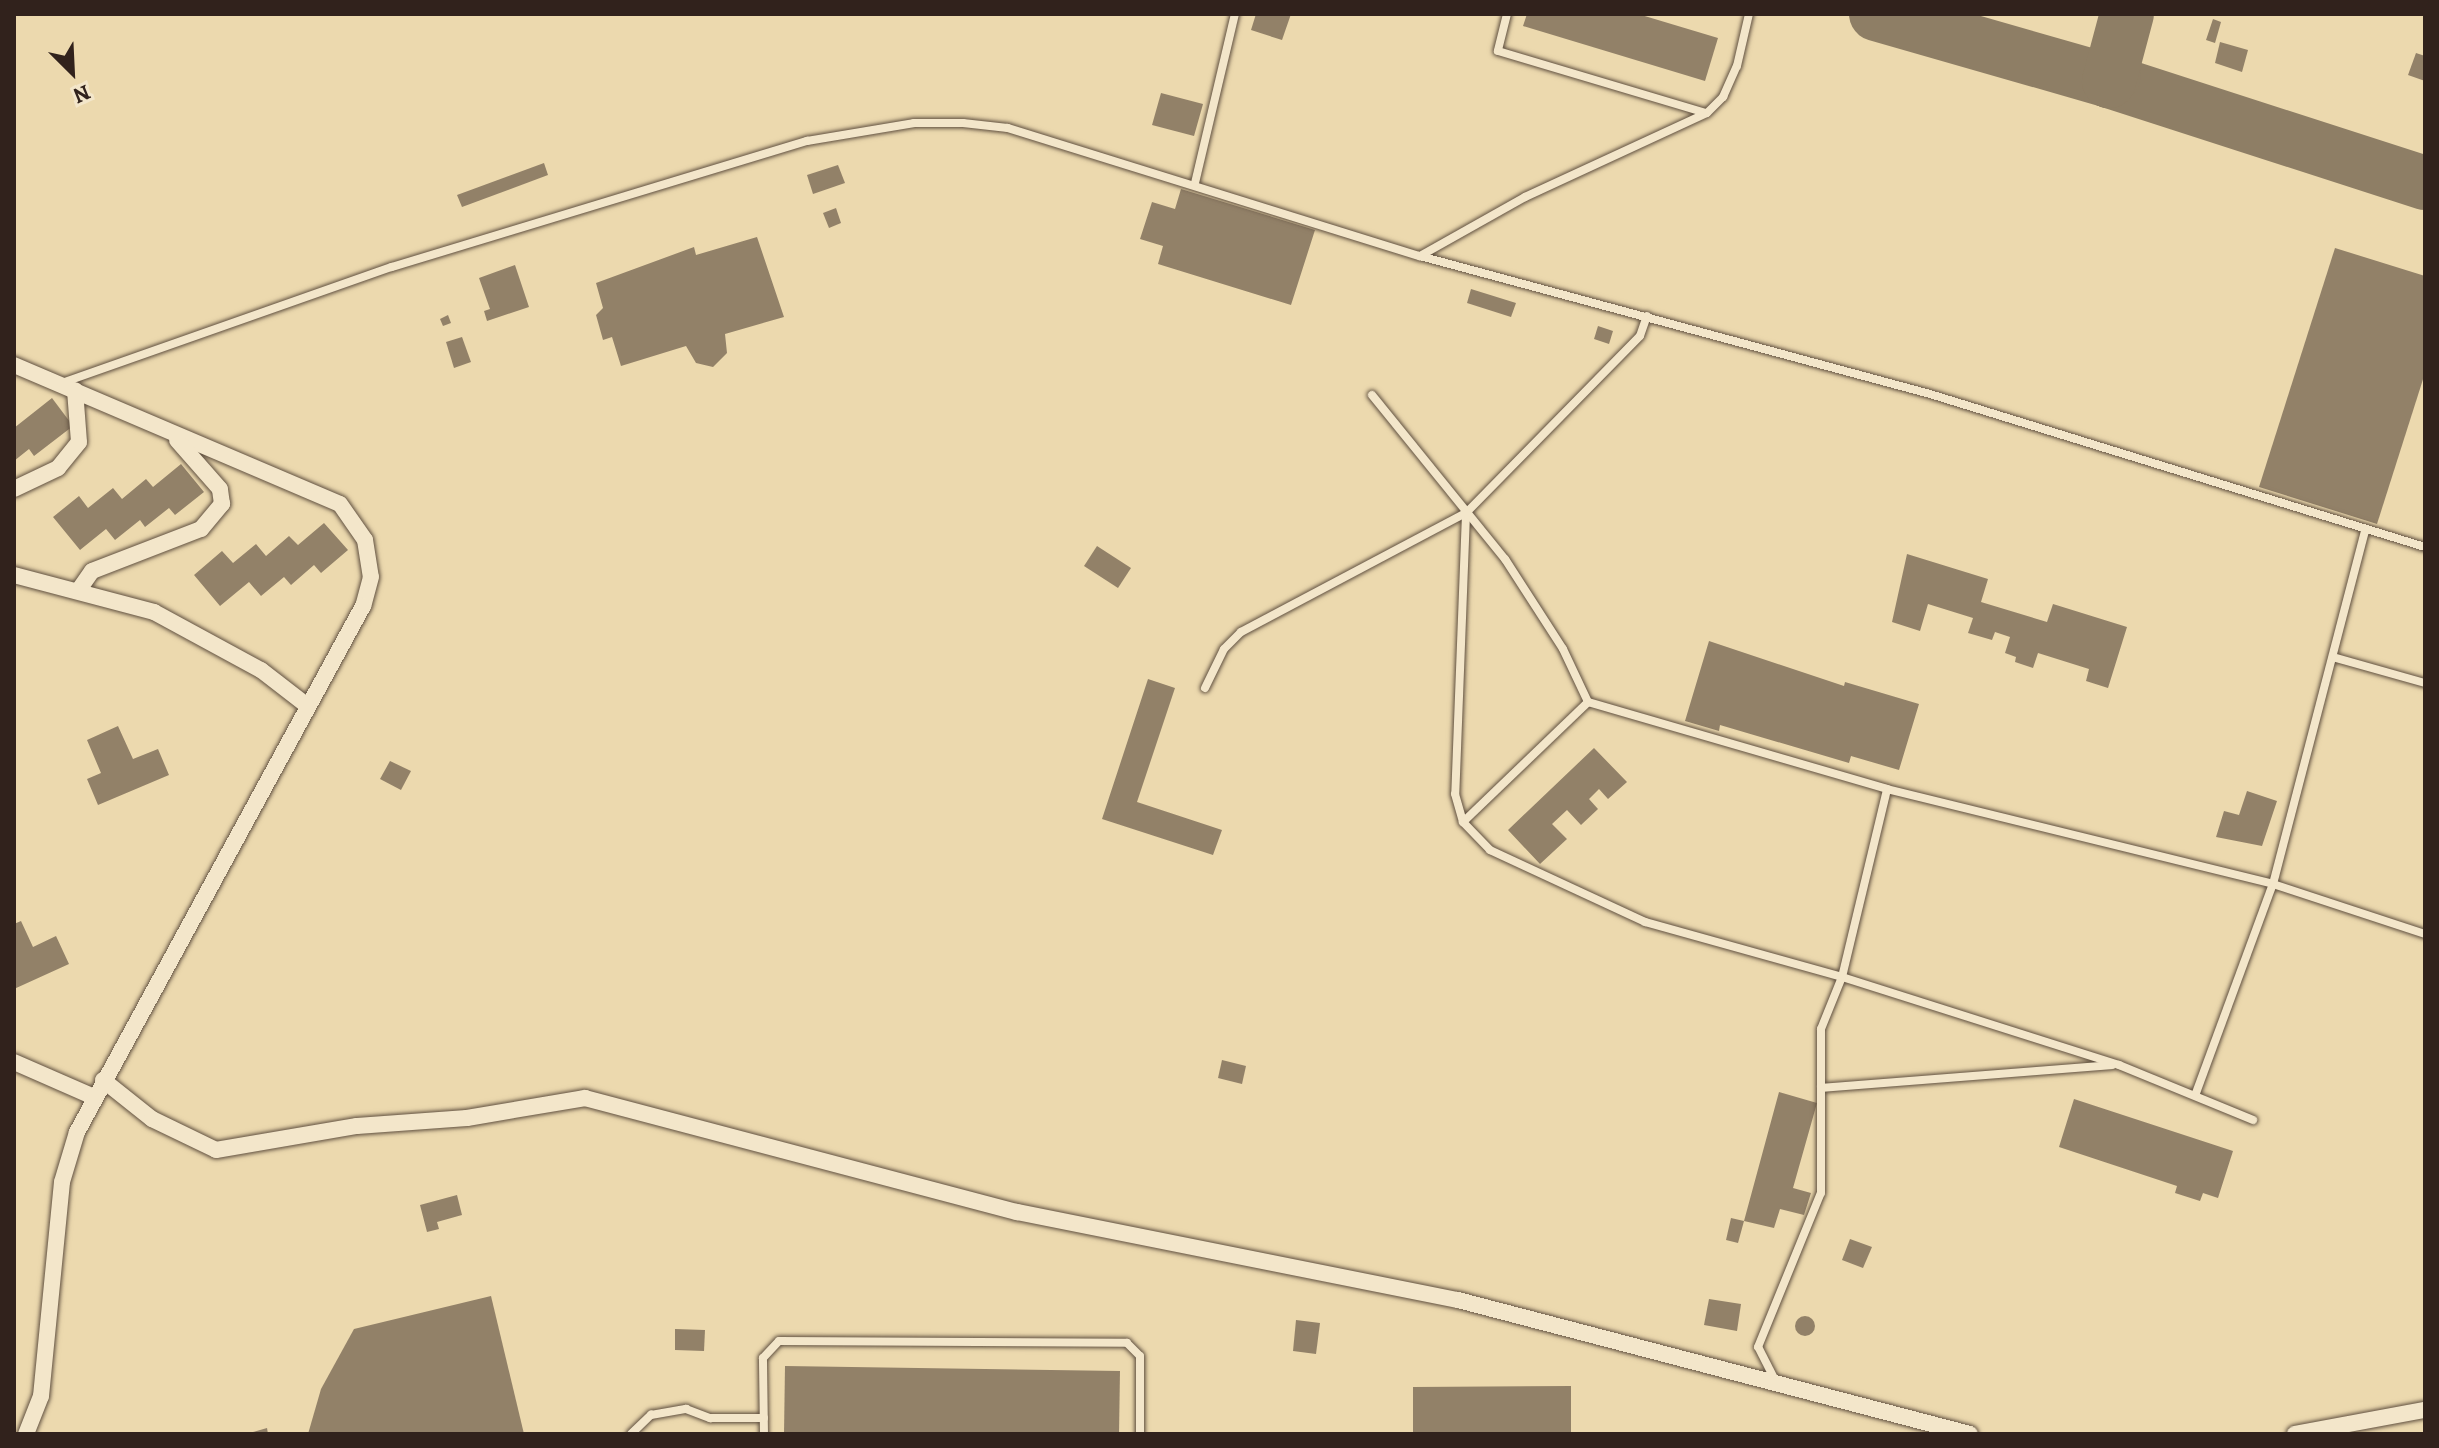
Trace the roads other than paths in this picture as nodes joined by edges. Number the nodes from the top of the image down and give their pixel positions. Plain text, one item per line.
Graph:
1 (1235, 14) edge
2 (1507, 14) edge
3 (1749, 14) edge
4 (1707, 113) junction
5 (1195, 183) junction
6 (1420, 256) junction
7 (1647, 316) junction
8 (14, 365) edge
9 (58, 384) junction
10 (75, 390) junction
11 (1372, 395) dead end
12 (167, 431) junction
13 (14, 489) edge
14 (1466, 513) junction
15 (2365, 531) junction
16 (2425, 547) edge
17 (14, 575) edge
18 (78, 591) junction
19 (2336, 658) junction
20 (2425, 683) edge
21 (1205, 688) dead end
22 (1588, 702) junction
23 (305, 704) junction
24 (1887, 789) junction
25 (1463, 822) junction
26 (2273, 884) junction
27 (2425, 934) edge
28 (1842, 977) junction
29 (14, 1062) edge
30 (2119, 1065) junction
31 (103, 1080) junction
32 (1821, 1088) junction
33 (2196, 1093) junction
34 (94, 1097) junction
35 (2253, 1120) dead end
36 (1775, 1380) junction
37 (2425, 1410) edge
38 (764, 1418) junction
39 (26, 1434) edge
40 (631, 1434) edge
41 (764, 1434) edge
42 (1140, 1434) edge
43 (1970, 1434) edge
44 (2295, 1434) edge

1 - 5 lane
2 - 4 lane
3 - 4 lane
4 - 6 lane
5 - 6 lane
5 - 9 lane
6 - 7 lane
7 - 14 lane
7 - 15 lane
8 - 9 street
9 - 10 street
10 - 12 street
10 - 13 street
11 - 14 lane
12 - 18 street
12 - 23 street
14 - 21 lane
14 - 22 lane
14 - 25 lane
15 - 16 lane
15 - 19 lane
17 - 18 street
18 - 23 street
19 - 20 lane
19 - 26 lane
22 - 24 lane
22 - 25 lane
23 - 31 street
24 - 26 lane
24 - 28 lane
25 - 28 lane
26 - 27 lane
26 - 33 lane
28 - 30 lane
28 - 32 lane
29 - 34 street
30 - 32 lane
30 - 33 lane
31 - 34 street
31 - 36 street
32 - 36 lane
33 - 35 lane
34 - 39 street
36 - 43 street
37 - 44 street
38 - 40 lane
38 - 41 lane
38 - 42 lane

